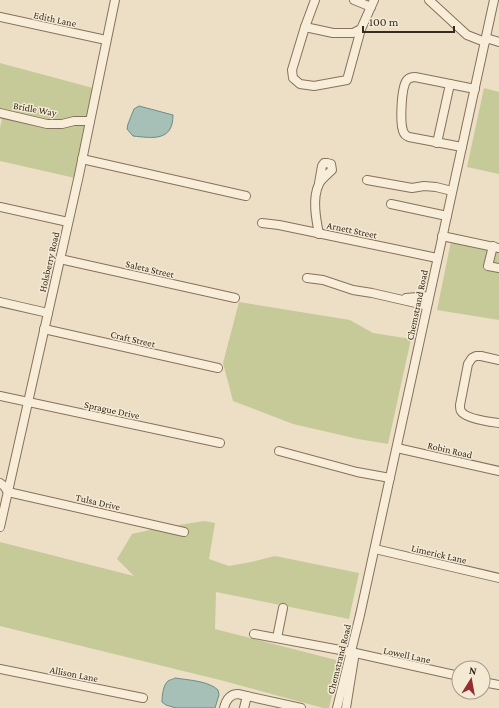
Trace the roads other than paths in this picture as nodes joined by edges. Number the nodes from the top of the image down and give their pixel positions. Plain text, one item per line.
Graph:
1 (115, 0) edge
2 (315, 0) edge
3 (354, 0) edge
4 (429, 0) edge
5 (494, 0) edge
6 (372, 3) edge
7 (0, 17) edge
8 (305, 27) junction
9 (362, 29) junction
10 (106, 40) junction
11 (485, 40) junction
12 (499, 42) edge
13 (450, 84) junction
14 (474, 89) junction
15 (0, 113) edge
16 (90, 121) junction
17 (437, 143) junction
18 (462, 147) junction
19 (82, 159) junction
20 (366, 180) dead end
21 (319, 183) dead end
22 (452, 191) junction
23 (246, 196) dead end
24 (391, 204) dead end
25 (0, 207) edge
26 (447, 216) junction
27 (68, 222) junction
28 (262, 223) dead end
29 (319, 234) junction
30 (442, 236) junction
31 (496, 247) edge
32 (438, 258) junction
33 (60, 259) junction
34 (499, 268) edge
35 (307, 278) dead end
36 (236, 298) dead end
37 (429, 299) junction
38 (0, 302) edge
39 (48, 313) junction
40 (44, 329) junction
41 (499, 360) edge
42 (218, 368) dead end
43 (0, 396) edge
44 (28, 402) junction
45 (499, 423) edge
46 (220, 443) dead end
47 (397, 448) junction
48 (279, 450) dead end
49 (499, 471) edge
50 (390, 478) junction
51 (0, 483) edge
52 (8, 492) junction
53 (0, 527) edge
54 (184, 532) dead end
55 (375, 549) junction
56 (499, 578) edge
57 (283, 608) dead end
58 (254, 634) dead end
59 (277, 638) junction
60 (353, 653) junction
61 (0, 669) edge
62 (451, 674) edge
63 (247, 696) junction
64 (143, 698) dead end
65 (267, 704) edge
66 (224, 708) edge
67 (244, 708) edge
68 (301, 708) edge
69 (337, 708) edge
70 (346, 708) edge

1 - 10 street, Holsberry Road
2 - 8 street
3 - 6 street
4 - 11 street
5 - 11 street, Chemstrand Road
6 - 9 street
7 - 10 street, Edith Lane
8 - 9 street
8 - 9 street
10 - 16 street, Holsberry Road
11 - 12 street
11 - 14 street, Chemstrand Road
13 - 14 street
13 - 17 street
13 - 17 street
14 - 18 street, Chemstrand Road
15 - 16 street, Bridle Way
16 - 19 street, Holsberry Road
17 - 18 street
18 - 22 street, Chemstrand Road
19 - 23 street
19 - 27 street, Holsberry Road
20 - 22 street
21 - 29 street
22 - 26 street, Chemstrand Road
24 - 26 street
25 - 27 street
26 - 30 street, Chemstrand Road
27 - 33 street, Holsberry Road
28 - 29 street, Arnett Street
29 - 32 street, Arnett Street
30 - 31 street
30 - 32 street, Chemstrand Road
31 - 34 street
32 - 37 street, Chemstrand Road
33 - 36 street, Saleta Street
33 - 39 street, Holsberry Road
35 - 37 street
37 - 47 street, Chemstrand Road
38 - 39 street
39 - 40 street, Holsberry Road
40 - 42 street, Craft Street
40 - 44 street, Holsberry Road
41 - 45 street
43 - 44 street, Sprague Drive
44 - 46 street, Sprague Drive
44 - 52 street, Holsberry Road
47 - 49 street, Robin Road
47 - 50 street, Chemstrand Road
48 - 50 street
50 - 55 street, Chemstrand Road
51 - 52 street
52 - 53 street, Holsberry Road
52 - 54 street, Tulsa Drive
55 - 56 street, Limerick Lane
55 - 60 street, Chemstrand Road
57 - 59 street
58 - 59 street, Lowell Lane
59 - 60 street, Lowell Lane
60 - 62 street, Lowell Lane
60 - 69 street, Chemstrand Road
60 - 70 street, Chemstrand Road
61 - 64 street, Allison Lane
63 - 65 street
63 - 66 street
63 - 67 street
65 - 68 street

